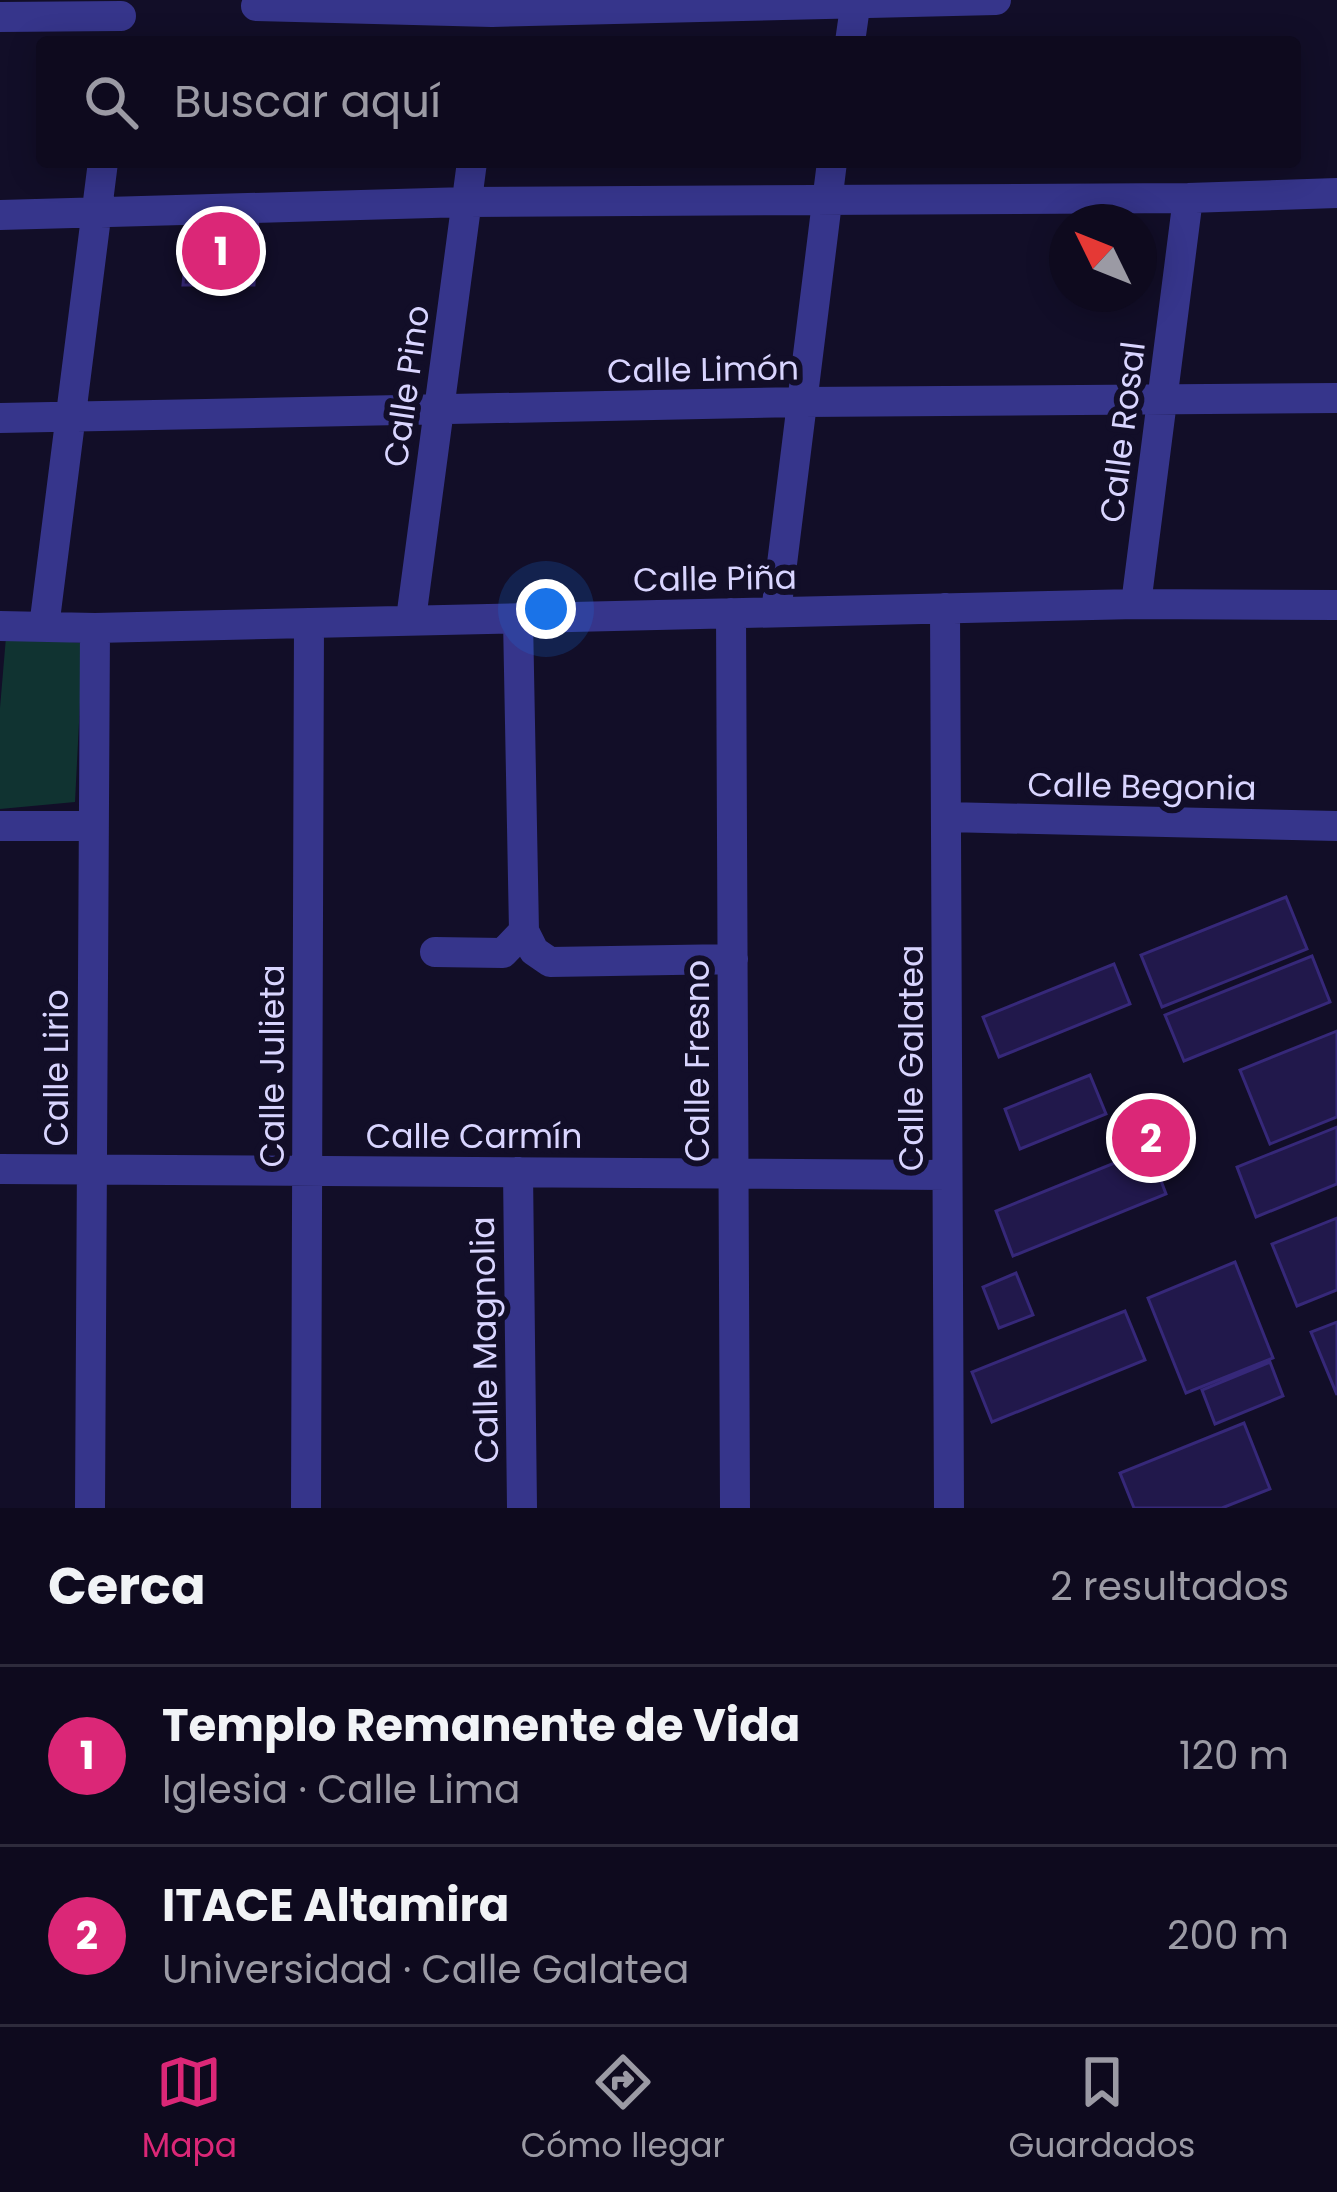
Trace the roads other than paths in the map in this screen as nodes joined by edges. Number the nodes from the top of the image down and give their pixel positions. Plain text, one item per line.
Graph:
1 (996, 0) edge
2 (855, 1) edge
3 (256, 5) dead end
4 (0, 17) edge
5 (491, 18) edge
6 (121, 19) edge
7 (851, 36) edge
8 (102, 168) edge
9 (471, 168) edge
10 (831, 168) edge
11 (1337, 193) edge
12 (1188, 198) junction
13 (826, 201) junction
14 (467, 202) junction
15 (96, 212) junction
16 (0, 214) edge
17 (1337, 398) edge
18 (803, 402) junction
19 (1162, 402) junction
20 (439, 411) junction
21 (0, 418) edge
22 (70, 418) junction
23 (1136, 604) junction
24 (1337, 605) edge
25 (945, 608) junction
26 (776, 612) junction
27 (731, 613) junction
28 (411, 619) junction
29 (518, 619) junction
30 (310, 623) junction
31 (0, 626) edge
32 (44, 627) junction
33 (95, 628) junction
34 (946, 817) junction
35 (0, 826) edge
36 (94, 826) junction
37 (1337, 826) edge
38 (529, 941) junction
39 (435, 952) dead end
40 (733, 959) junction
41 (0, 1169) edge
42 (91, 1169) junction
43 (308, 1171) junction
44 (518, 1172) junction
45 (734, 1173) junction
46 (947, 1174) junction
47 (90, 1508) edge
48 (306, 1508) edge
49 (522, 1508) edge
50 (735, 1508) edge
51 (949, 1508) edge

1 - 2 street
2 - 5 street
2 - 7 street
3 - 5 street
4 - 6 street
8 - 15 street
9 - 14 street, Calle Pino
10 - 13 street
11 - 12 street
12 - 13 street
12 - 19 street, Calle Rosal
13 - 14 street
13 - 18 street
14 - 15 street
14 - 20 street, Calle Pino
15 - 16 street
15 - 22 street
17 - 19 street, Calle Limón
18 - 19 street, Calle Limón
18 - 20 street, Calle Limón
18 - 26 street
19 - 23 street, Calle Rosal
20 - 22 street, Calle Limón
20 - 28 street, Calle Pino
21 - 22 street, Calle Limón
22 - 32 street
23 - 24 street, Calle Piña
23 - 25 street, Calle Piña
25 - 26 street, Calle Piña
25 - 34 street, Calle Galatea
26 - 27 street, Calle Piña
27 - 29 street, Calle Piña
27 - 40 street, Calle Fresno
28 - 29 street, Calle Piña
28 - 30 street, Calle Piña
29 - 38 street
30 - 33 street, Calle Piña
30 - 43 street, Calle Julieta
31 - 32 street, Calle Piña
32 - 33 street, Calle Piña
33 - 36 street, Calle Lirio
34 - 37 street, Calle Begonia
34 - 46 street, Calle Galatea
35 - 36 street
36 - 42 street, Calle Lirio
38 - 39 street
38 - 40 street
40 - 45 street, Calle Fresno
41 - 42 street, Calle Carmín
42 - 43 street, Calle Carmín
42 - 47 street, Calle Lirio
43 - 44 street, Calle Carmín
43 - 48 street, Calle Julieta
44 - 45 street, Calle Carmín
44 - 49 street, Calle Magnolia
45 - 46 street, Calle Carmín
45 - 50 street, Calle Fresno
46 - 51 street, Calle Galatea

